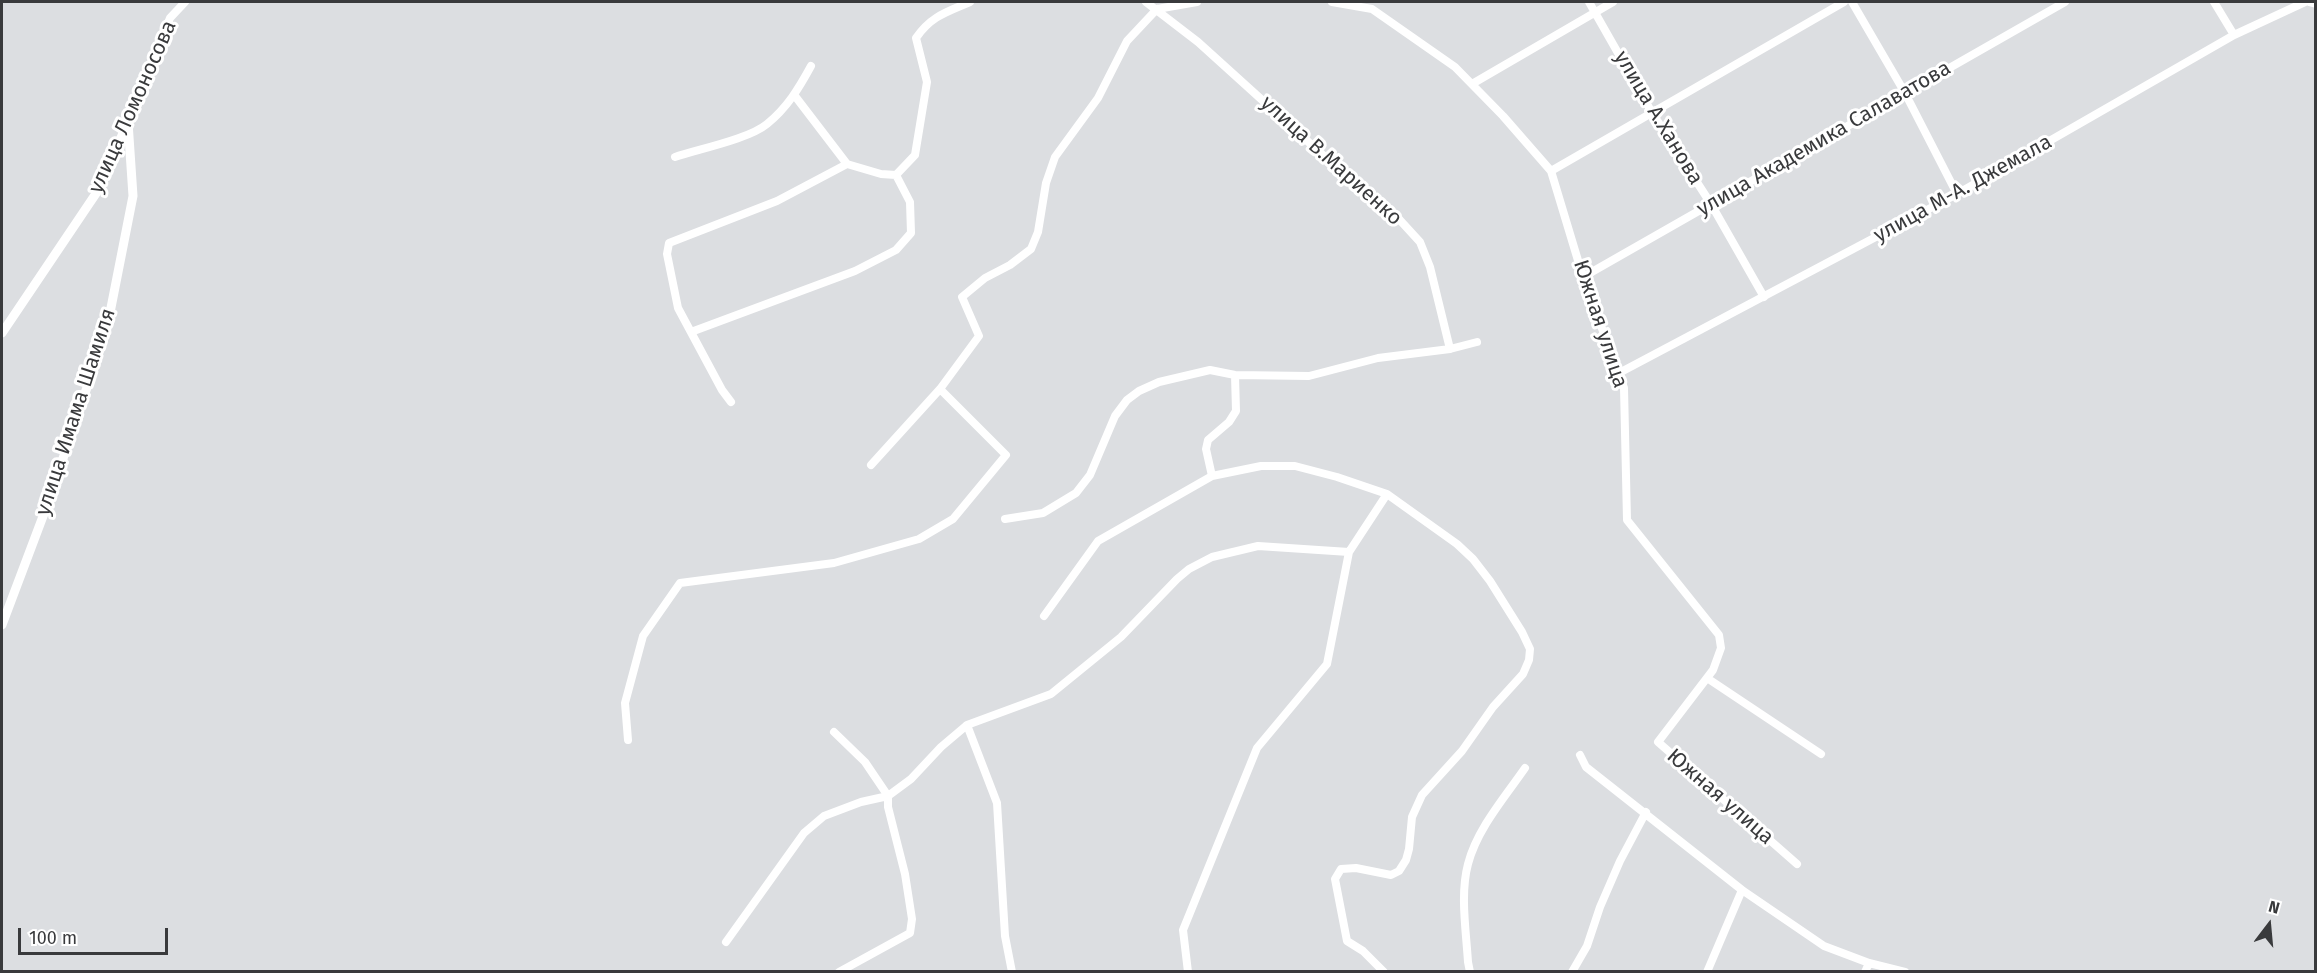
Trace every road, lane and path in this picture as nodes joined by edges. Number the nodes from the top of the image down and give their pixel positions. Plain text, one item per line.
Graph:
1 (185, 2) edge
2 (970, 2) edge
3 (1146, 2) edge
4 (1197, 2) edge
5 (1336, 2) edge
6 (1365, 2) edge
7 (1589, 2) edge
8 (1613, 2) edge
9 (1844, 2) edge
10 (1852, 2) edge
11 (2065, 2) edge
12 (2214, 2) edge
13 (2307, 2) edge
14 (2316, 4) edge
15 (1353, 5) junction
16 (1157, 9) junction
17 (1595, 12) junction
18 (2234, 35) junction
19 (811, 66) dead end
20 (1472, 84) junction
21 (1905, 93) junction
22 (795, 96) junction
23 (1651, 111) junction
24 (128, 122) junction
25 (675, 157) dead end
26 (847, 164) junction
27 (1551, 171) junction
28 (896, 175) junction
29 (1957, 194) junction
30 (1711, 204) junction
31 (1583, 277) junction
32 (1764, 297) junction
33 (691, 332) junction
34 (2, 333) edge
35 (1477, 342) dead end
36 (1450, 350) junction
37 (1618, 373) junction
38 (1235, 375) junction
39 (940, 389) junction
40 (731, 402) dead end
41 (871, 465) dead end
42 (1212, 476) junction
43 (1388, 494) junction
44 (1005, 519) dead end
45 (1349, 552) junction
46 (1044, 616) dead end
47 (2, 625) edge
48 (1707, 678) junction
49 (967, 725) junction
50 (834, 732) dead end
51 (628, 740) dead end
52 (1580, 754) dead end
53 (1821, 754) dead end
54 (1525, 768) dead end
55 (888, 795) junction
56 (1646, 812) junction
57 (1797, 864) dead end
58 (1742, 890) junction
59 (726, 942) dead end
60 (1869, 963) junction
61 (839, 972) edge
62 (1011, 972) edge
63 (1188, 972) edge
64 (1384, 972) edge
65 (1470, 972) edge
66 (1572, 972) edge
67 (1707, 972) edge
68 (1865, 972) edge
69 (1905, 972) edge

1 - 24 street, улица Ломоносова
2 - 28 street
3 - 16 street, улица В.Мариенко
4 - 16 street
5 - 15 street, Южная улица
6 - 15 street
7 - 17 street, улица А.Ханова
8 - 17 street
9 - 23 street
10 - 21 street
11 - 21 street, улица Академика Салаватова
12 - 18 street
13 - 14 street
13 - 18 street, улица М-А. Джемала
15 - 20 street, Южная улица
16 - 36 street, улица В.Мариенко
16 - 39 street
17 - 20 street
17 - 23 street, улица А.Ханова
18 - 29 street, улица М-А. Джемала
19 - 22 street
20 - 27 street, Южная улица
21 - 29 street
21 - 30 street, улица Академика Салаватова
22 - 25 street
22 - 26 street
23 - 27 street
23 - 30 street, улица А.Ханова
24 - 34 street, улица Ломоносова
24 - 47 street, улица Имама Шамиля
26 - 28 street
26 - 33 street
27 - 31 street, Южная улица
28 - 33 street
29 - 32 street, улица М-А. Джемала
30 - 31 street, улица Академика Салаватова
30 - 32 street, улица А.Ханова
31 - 37 street, Южная улица
32 - 37 street, улица М-А. Джемала
33 - 40 street
35 - 36 street
36 - 38 street
37 - 48 street, Южная улица
38 - 42 street
38 - 44 street
39 - 41 street
39 - 51 street
42 - 43 street
42 - 46 street
43 - 45 street
43 - 64 street
45 - 49 street
45 - 63 street
48 - 53 street
48 - 57 street, Южная улица
49 - 55 street
49 - 62 street
50 - 55 street
52 - 56 street
54 - 65 street
55 - 59 street
55 - 61 street
56 - 58 street
56 - 66 street
58 - 60 street
58 - 67 street
60 - 68 street
60 - 69 street

